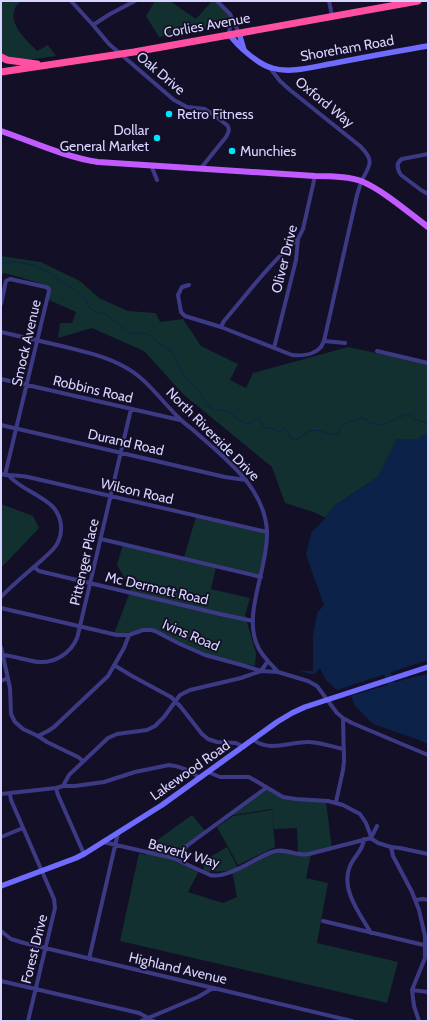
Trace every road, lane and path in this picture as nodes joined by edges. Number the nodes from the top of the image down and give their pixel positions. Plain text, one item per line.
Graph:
1 (71, 1) edge
2 (135, 1) edge
3 (217, 1) edge
4 (329, 1) edge
5 (418, 1) edge
6 (405, 2) edge
7 (332, 16) junction
8 (231, 17) junction
9 (93, 25) junction
10 (239, 33) junction
11 (229, 34) junction
12 (428, 46) edge
13 (244, 50) junction
14 (120, 53) junction
15 (1, 57) edge
16 (49, 65) junction
17 (270, 68) junction
18 (1, 72) edge
19 (1, 131) edge
20 (428, 154) edge
21 (151, 165) junction
22 (201, 168) junction
23 (315, 176) junction
24 (157, 180) dead end
25 (361, 181) junction
26 (428, 194) edge
27 (428, 227) edge
28 (298, 239) junction
29 (188, 285) dead end
30 (1, 304) edge
31 (221, 327) junction
32 (1, 332) edge
33 (38, 341) junction
34 (324, 341) junction
35 (345, 343) dead end
36 (274, 348) junction
37 (376, 351) dead end
38 (428, 363) edge
39 (1, 379) edge
40 (27, 385) junction
41 (131, 409) junction
42 (180, 420) junction
43 (1, 425) edge
44 (17, 428) junction
45 (121, 453) junction
46 (5, 475) edge
47 (246, 480) junction
48 (111, 496) junction
49 (267, 532) junction
50 (101, 539) junction
51 (34, 567) junction
52 (261, 577) junction
53 (91, 583) junction
54 (1, 597) edge
55 (1, 608) edge
56 (253, 620) junction
57 (80, 626) junction
58 (129, 635) junction
59 (1, 647) edge
60 (3, 655) junction
61 (268, 661) junction
62 (114, 665) junction
63 (428, 667) edge
64 (260, 671) junction
65 (278, 672) junction
66 (8, 678) junction
67 (1, 681) edge
68 (327, 700) junction
69 (176, 701) junction
70 (343, 718) junction
71 (38, 736) junction
72 (254, 740) junction
73 (244, 747) junction
74 (344, 749) junction
75 (428, 755) edge
76 (83, 761) junction
77 (208, 772) junction
78 (200, 778) junction
79 (63, 786) junction
80 (56, 788) junction
81 (266, 788) junction
82 (1, 794) edge
83 (10, 794) junction
84 (336, 802) junction
85 (376, 826) dead end
86 (23, 828) junction
87 (118, 833) junction
88 (1, 837) edge
89 (371, 838) junction
90 (364, 839) junction
91 (103, 842) junction
92 (115, 846) junction
93 (391, 847) junction
94 (84, 854) junction
95 (428, 854) edge
96 (173, 858) junction
97 (42, 870) junction
98 (1, 886) edge
99 (415, 900) junction
100 (428, 900) edge
101 (323, 922) dead end
102 (1, 931) edge
103 (371, 933) junction
104 (427, 946) edge
105 (45, 948) junction
106 (89, 959) junction
107 (1, 981) edge
108 (213, 988) junction
109 (35, 989) junction
110 (412, 990) junction
111 (428, 992) edge
112 (148, 1018) junction
113 (340, 1020) edge
114 (28, 1021) edge
115 (140, 1021) edge
116 (154, 1021) edge
117 (352, 1021) edge
118 (419, 1021) edge

1 - 9 street
2 - 9 street
3 - 8 street
4 - 7 street
5 - 6 highway, Corlies Avenue
6 - 7 highway, Corlies Avenue
7 - 10 highway, Corlies Avenue
8 - 10 street
8 - 11 street
9 - 14 street
10 - 11 highway, Corlies Avenue
10 - 13 street
11 - 13 street, Oxford Way
11 - 14 highway, Corlies Avenue
12 - 17 street, Shoreham Road
13 - 17 street, Oxford Way
14 - 16 highway, Corlies Avenue
14 - 22 street, Oak Drive
15 - 16 highway
16 - 18 highway, Corlies Avenue
17 - 25 street, Oxford Way
19 - 21 main road
20 - 26 street
21 - 22 main road
21 - 24 street
22 - 23 main road
23 - 25 main road
23 - 28 street, Oliver Drive
25 - 27 main road
25 - 34 street, Oxford Way
28 - 31 street
28 - 36 street, Oliver Drive
29 - 31 street
30 - 33 street, Smock Avenue
31 - 36 street
32 - 33 street, North Riverside Drive
33 - 40 street, Smock Avenue
33 - 42 street, North Riverside Drive
34 - 35 street
34 - 36 street
37 - 38 street
39 - 40 street, Robbins Road
40 - 41 street, Robbins Road
40 - 44 street, Smock Avenue
41 - 42 street, Robbins Road
41 - 45 street, Pittenger Place
42 - 47 street, North Riverside Drive
43 - 44 street, Durand Road
44 - 45 street, Durand Road
44 - 46 street, Smock Avenue
45 - 47 street, Durand Road
45 - 48 street, Pittenger Place
46 - 48 street, Wilson Road
46 - 51 street
47 - 49 street, North Riverside Drive
48 - 49 street, Wilson Road
48 - 50 street, Pittenger Place
49 - 52 street, North Riverside Drive
50 - 52 street
50 - 53 street, Pittenger Place
51 - 53 street, Mc Dermott Road
51 - 54 street
52 - 56 street, North Riverside Drive
53 - 56 street, Mc Dermott Road
53 - 57 street, Pittenger Place
55 - 57 street, Ivins Road
56 - 61 street, North Riverside Drive
57 - 58 street, Ivins Road
57 - 60 street, Pittenger Place
58 - 62 street
58 - 64 street, Ivins Road
59 - 60 street
60 - 66 street
61 - 64 street
61 - 65 street, North Riverside Drive
62 - 69 street
62 - 71 street
63 - 68 street, Lakewood Road
64 - 65 street, Ivins Road
64 - 69 street
65 - 68 street, Ivins Road
66 - 67 street
66 - 71 street
68 - 70 street, Ivins Road
68 - 72 street, Lakewood Road
69 - 73 street
69 - 76 street
70 - 74 street
70 - 75 street
71 - 76 street
72 - 73 street, Lakewood Road
72 - 74 street
73 - 77 street, Lakewood Road
74 - 84 street
76 - 79 street
77 - 78 street, Lakewood Road
77 - 81 street
78 - 79 street
78 - 87 street, Lakewood Road
79 - 80 street
80 - 83 street
80 - 94 street
81 - 84 street
81 - 96 street
82 - 83 street
83 - 86 street, Forest Drive
84 - 89 street
85 - 89 street
86 - 88 street
86 - 97 street, Forest Drive
87 - 91 street, Lakewood Road
87 - 92 street
89 - 90 street, Beverly Way
89 - 93 street
90 - 96 street, Beverly Way
90 - 103 street
91 - 92 street, Beverly Way
91 - 94 street, Lakewood Road
92 - 96 street, Beverly Way
92 - 106 street
93 - 95 street
93 - 99 street
94 - 97 street, Lakewood Road
97 - 98 street, Lakewood Road
97 - 105 street, Forest Drive
99 - 100 street
99 - 104 street
101 - 103 street
102 - 105 street, Highland Avenue
103 - 104 street
104 - 110 street
105 - 106 street, Highland Avenue
105 - 109 street, Forest Drive
106 - 108 street, Highland Avenue
107 - 109 street
108 - 112 street
108 - 113 street, Highland Avenue
109 - 112 street
109 - 114 street, Forest Drive
110 - 111 street
110 - 118 street
112 - 115 street
112 - 116 street
113 - 117 street, Highland Avenue

